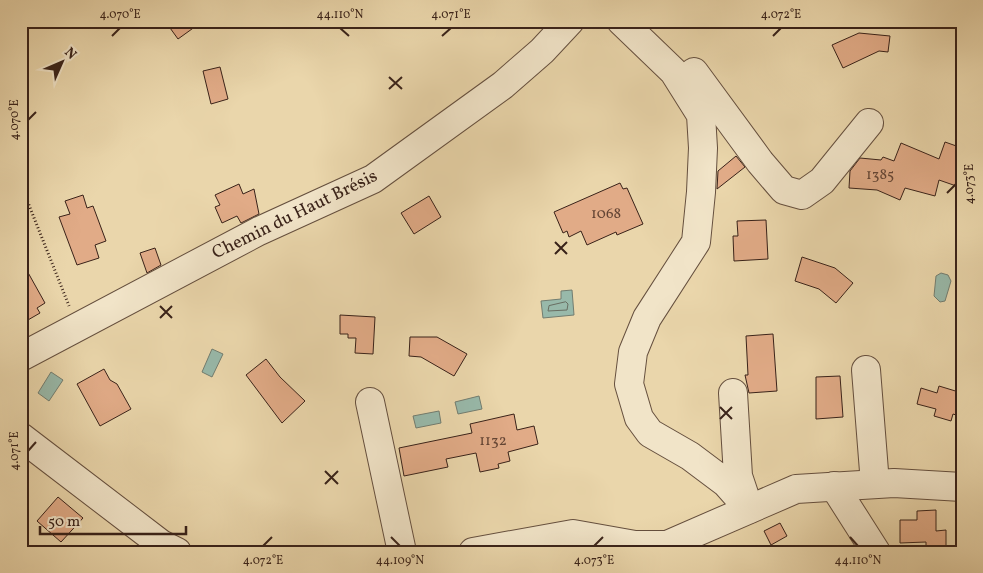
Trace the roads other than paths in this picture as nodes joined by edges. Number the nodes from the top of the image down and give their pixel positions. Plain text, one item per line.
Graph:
1 (570, 21) edge
2 (621, 21) edge
3 (645, 21) edge
4 (869, 123) dead end
5 (21, 357) edge
6 (866, 370) dead end
7 (733, 393) dead end
8 (370, 402) dead end
9 (21, 437) edge
10 (875, 484) junction
11 (834, 486) junction
12 (962, 488) edge
13 (749, 509) junction
14 (162, 549) edge
15 (402, 552) edge
16 (473, 552) edge
17 (876, 552) edge

1 - 5 street, Chemin du Haut Brésis
2 - 13 street
3 - 4 street
6 - 10 street
7 - 13 street
8 - 15 street
9 - 14 street
10 - 11 street
10 - 12 street
11 - 13 street
11 - 17 street
13 - 16 street

